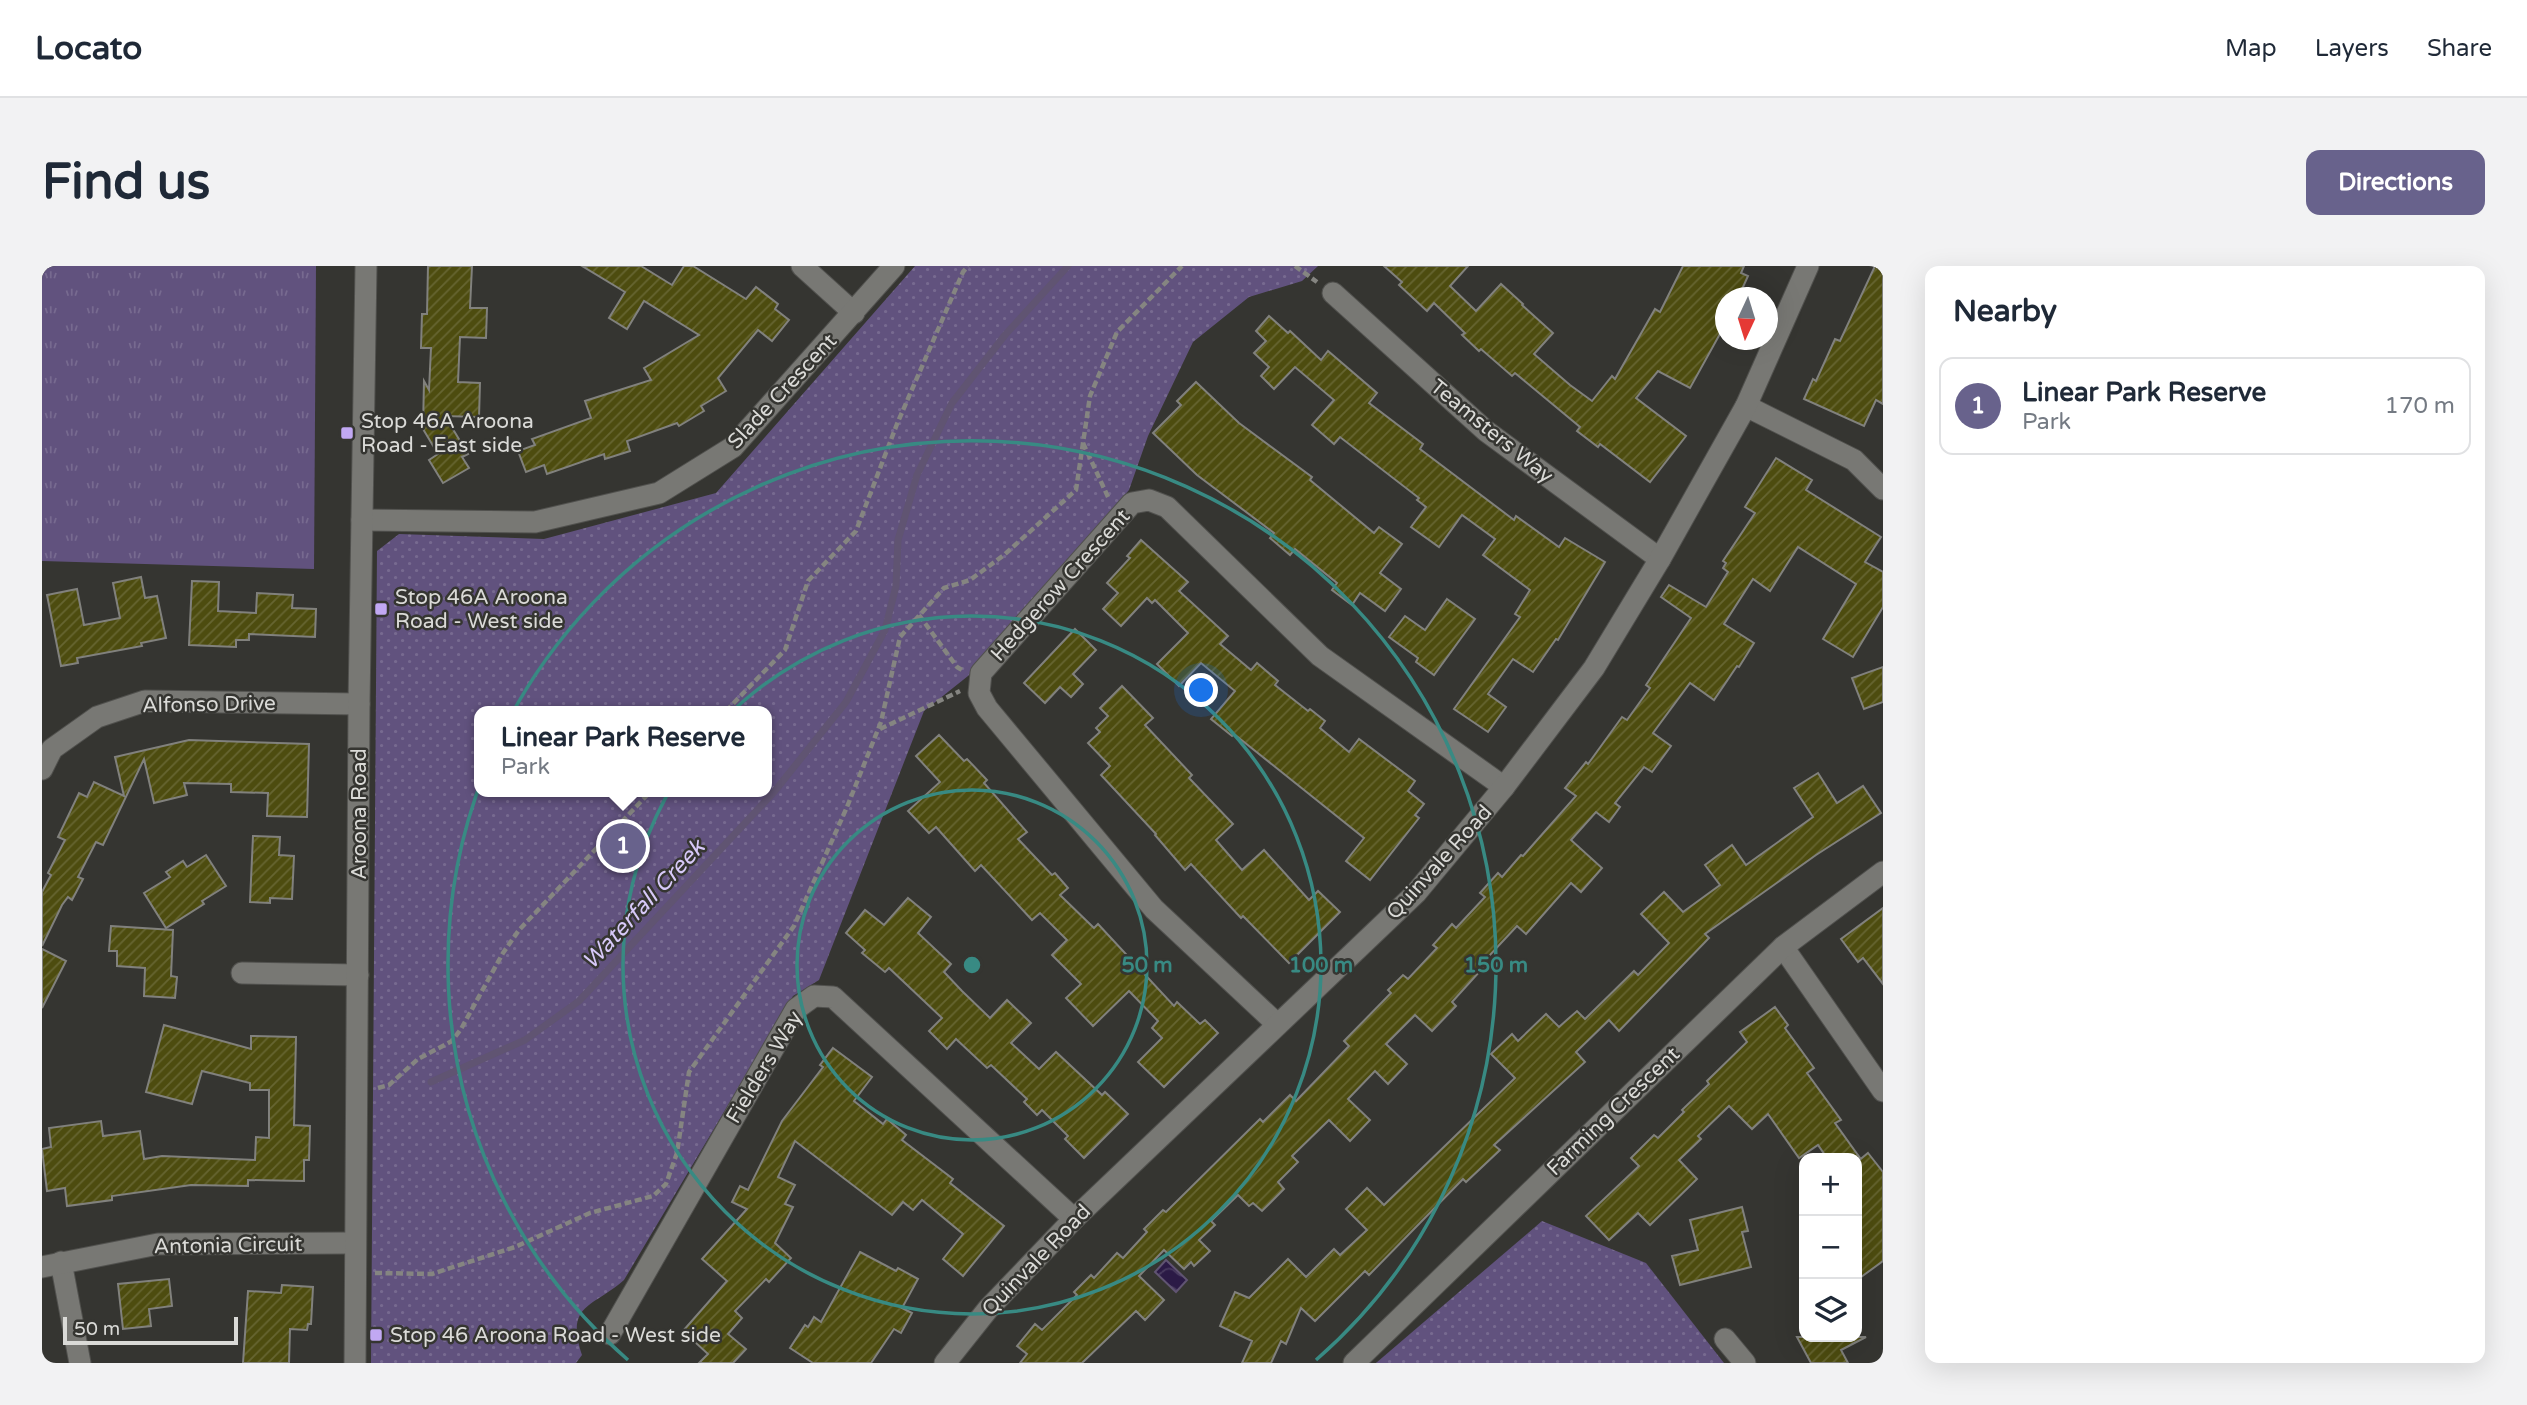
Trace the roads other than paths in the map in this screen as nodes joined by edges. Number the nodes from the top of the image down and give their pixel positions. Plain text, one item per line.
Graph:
1 (366, 266) edge
2 (802, 266) edge
3 (894, 266) edge
4 (1808, 266) edge
5 (1333, 293) dead end
6 (853, 313) junction
7 (1746, 406) junction
8 (1883, 489) edge
9 (362, 520) junction
10 (1660, 559) junction
11 (359, 704) junction
12 (42, 769) edge
13 (1504, 787) junction
14 (1883, 872) edge
15 (1783, 947) junction
16 (242, 973) dead end
17 (359, 975) junction
18 (1278, 1024) junction
19 (1883, 1091) edge
20 (1074, 1219) junction
21 (355, 1243) junction
22 (51, 1264) edge
23 (610, 1334) dead end
24 (1725, 1339) dead end
25 (80, 1363) edge
26 (355, 1363) edge
27 (944, 1363) edge
28 (1354, 1363) edge
29 (1745, 1363) edge

1 - 9 street, Aroona Road
2 - 6 street
3 - 6 street, Slade Crescent
4 - 7 street, Quinvale Road
5 - 10 street, Teamsters Way
6 - 9 street, Slade Crescent
7 - 8 street
7 - 10 street, Quinvale Road
9 - 11 street, Aroona Road
10 - 13 street, Quinvale Road
11 - 12 street, Alfonso Drive
11 - 17 street, Aroona Road
13 - 18 street, Quinvale Road
13 - 18 street, Hedgerow Crescent
14 - 15 street, Farming Crescent
15 - 19 street
15 - 28 street, Farming Crescent
16 - 17 street
17 - 21 street, Aroona Road
18 - 20 street, Quinvale Road
20 - 23 street, Fielders Way
20 - 27 street, Quinvale Road
21 - 22 street, Antonia Circuit
21 - 26 street, Aroona Road
22 - 25 street, Antonia Circuit
24 - 29 street

